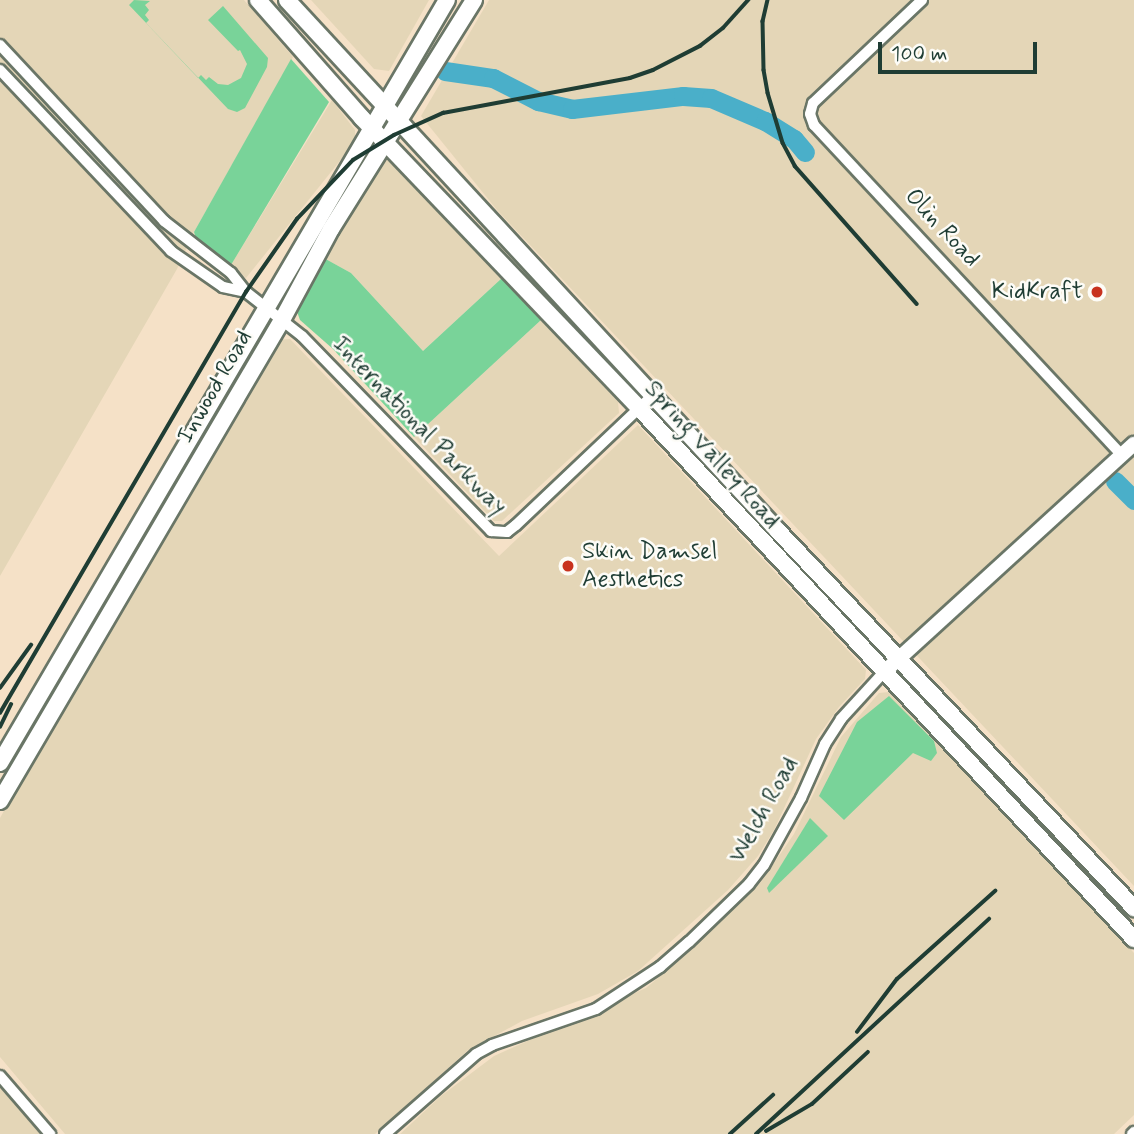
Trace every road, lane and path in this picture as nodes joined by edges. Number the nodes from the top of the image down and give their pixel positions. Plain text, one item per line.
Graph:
1 (258, 0) edge
2 (264, 0) edge
3 (287, 0) edge
4 (447, 0) edge
5 (474, 0) edge
6 (922, 0) edge
7 (301, 16) junction
8 (296, 42) junction
9 (0, 45) edge
10 (331, 49) junction
11 (0, 70) edge
12 (385, 107) junction
13 (398, 121) junction
14 (372, 128) junction
15 (384, 141) junction
16 (246, 292) junction
17 (560, 294) junction
18 (266, 307) junction
19 (545, 309) junction
20 (282, 320) junction
21 (653, 395) junction
22 (639, 408) junction
23 (1134, 444) edge
24 (1122, 455) junction
25 (135, 531) junction
26 (151, 541) junction
27 (900, 658) junction
28 (883, 673) junction
29 (0, 763) edge
30 (0, 801) edge
31 (1119, 891) junction
32 (1103, 905) junction
33 (1134, 908) edge
34 (1134, 939) edge
35 (0, 1076) edge
36 (50, 1134) edge
37 (385, 1134) edge

1 - 8 main road, Spring Valley Road
2 - 7 main road
3 - 7 main road, Spring Valley Road
4 - 12 main road, Inwood Road
5 - 13 main road, Inwood Road
6 - 24 street, Olin Road
7 - 10 main road, Spring Valley Road
8 - 10 main road
8 - 14 main road, Spring Valley Road
9 - 16 street, International Parkway
10 - 12 main road, Spring Valley Road
11 - 16 street, International Parkway
12 - 13 main road, Spring Valley Road
12 - 14 main road, Inwood Road
13 - 15 main road, Inwood Road
13 - 17 main road, Spring Valley Road
14 - 15 main road, Spring Valley Road
14 - 18 main road, Inwood Road
15 - 19 main road, Spring Valley Road
15 - 20 main road, Inwood Road
16 - 18 street, International Parkway
17 - 19 main road
17 - 21 main road, Spring Valley Road
18 - 20 street, International Parkway
18 - 25 main road, Inwood Road
19 - 22 main road, Spring Valley Road
20 - 22 street, International Parkway
20 - 26 main road, Inwood Road
21 - 22 street, International Parkway
21 - 27 main road, Spring Valley Road
22 - 28 main road, Spring Valley Road
23 - 24 street, Welch Road
24 - 27 street, Welch Road
25 - 26 main road
25 - 29 main road, Inwood Road
26 - 30 main road, Inwood Road
27 - 28 street, Welch Road
27 - 31 main road, Spring Valley Road
28 - 32 main road, Spring Valley Road
28 - 37 street, Welch Road
31 - 32 main road
31 - 33 main road, Spring Valley Road
32 - 34 main road, Spring Valley Road
35 - 36 street

